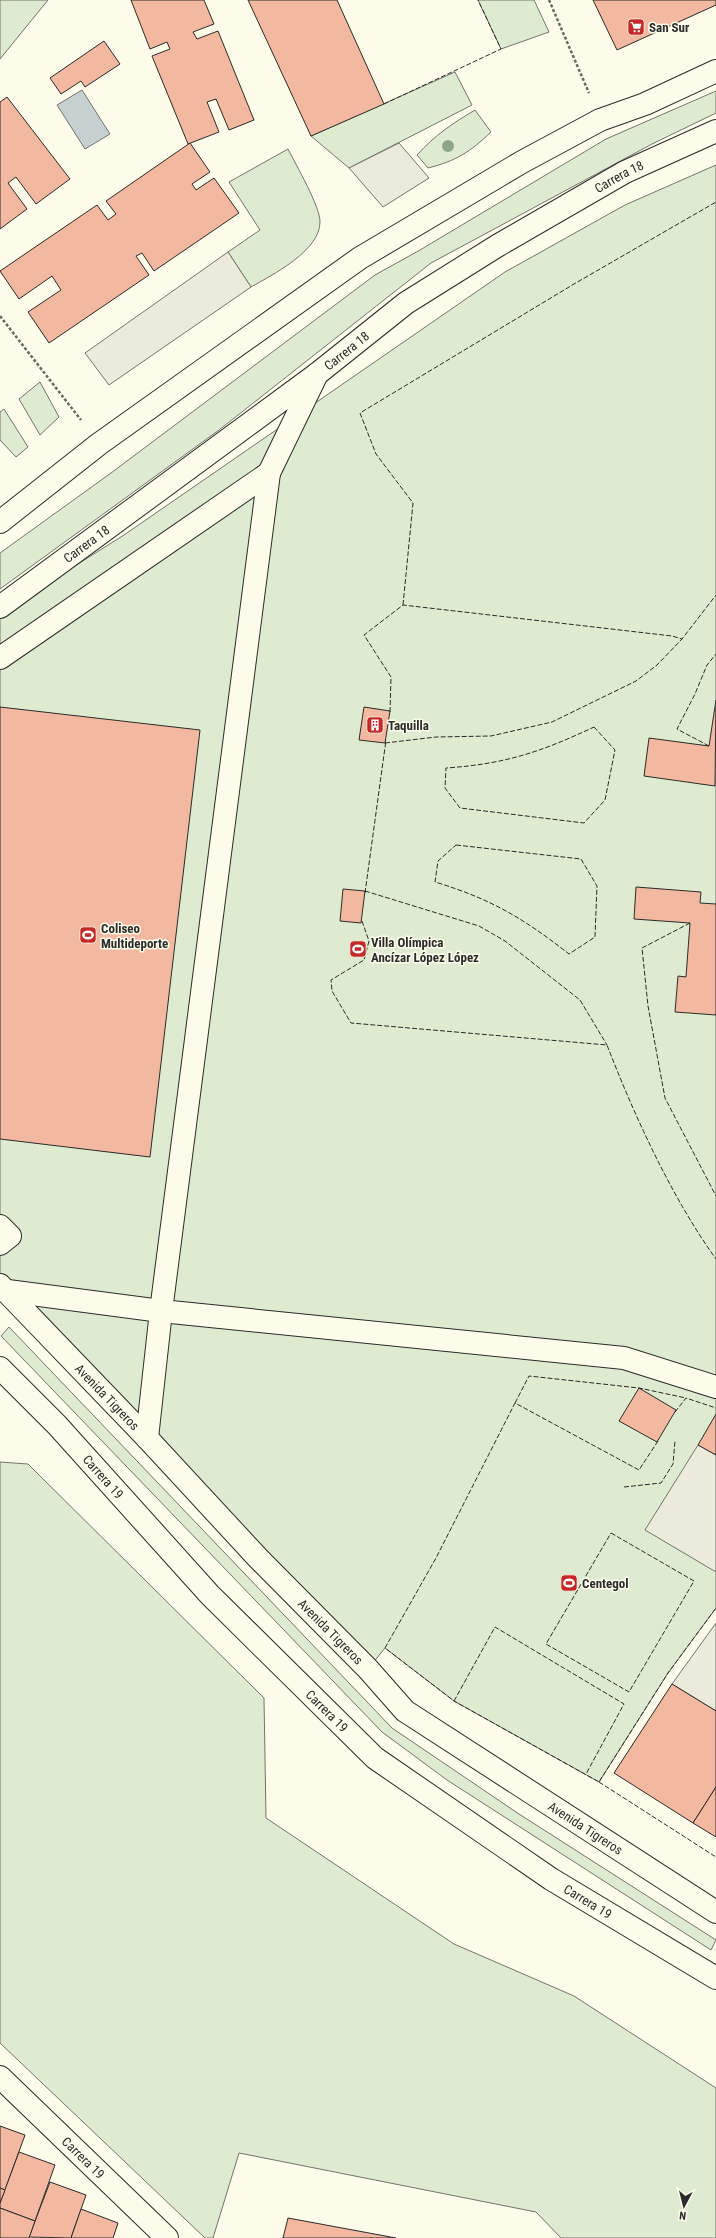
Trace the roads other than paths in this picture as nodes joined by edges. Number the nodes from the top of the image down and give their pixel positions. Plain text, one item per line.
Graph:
1 (716, 71) edge
2 (716, 131) edge
3 (317, 374) junction
4 (270, 473) junction
5 (0, 522) edge
6 (0, 607) edge
7 (0, 658) edge
8 (0, 1226) edge
9 (0, 1244) edge
10 (1, 1288) edge
11 (161, 1311) junction
12 (0, 1368) edge
13 (716, 1387) edge
14 (147, 1438) junction
15 (716, 1912) edge
16 (716, 1978) edge
17 (0, 2077) edge
18 (168, 2238) edge

1 - 5 street
2 - 3 street, Carrera 18
3 - 4 street
3 - 6 street, Carrera 18
4 - 7 street
4 - 11 street
8 - 9 street
10 - 11 street
10 - 14 street, Avenida Tigreros
11 - 13 street
11 - 14 street
12 - 16 street, Carrera 19
14 - 15 street, Avenida Tigreros
17 - 18 street, Carrera 19

